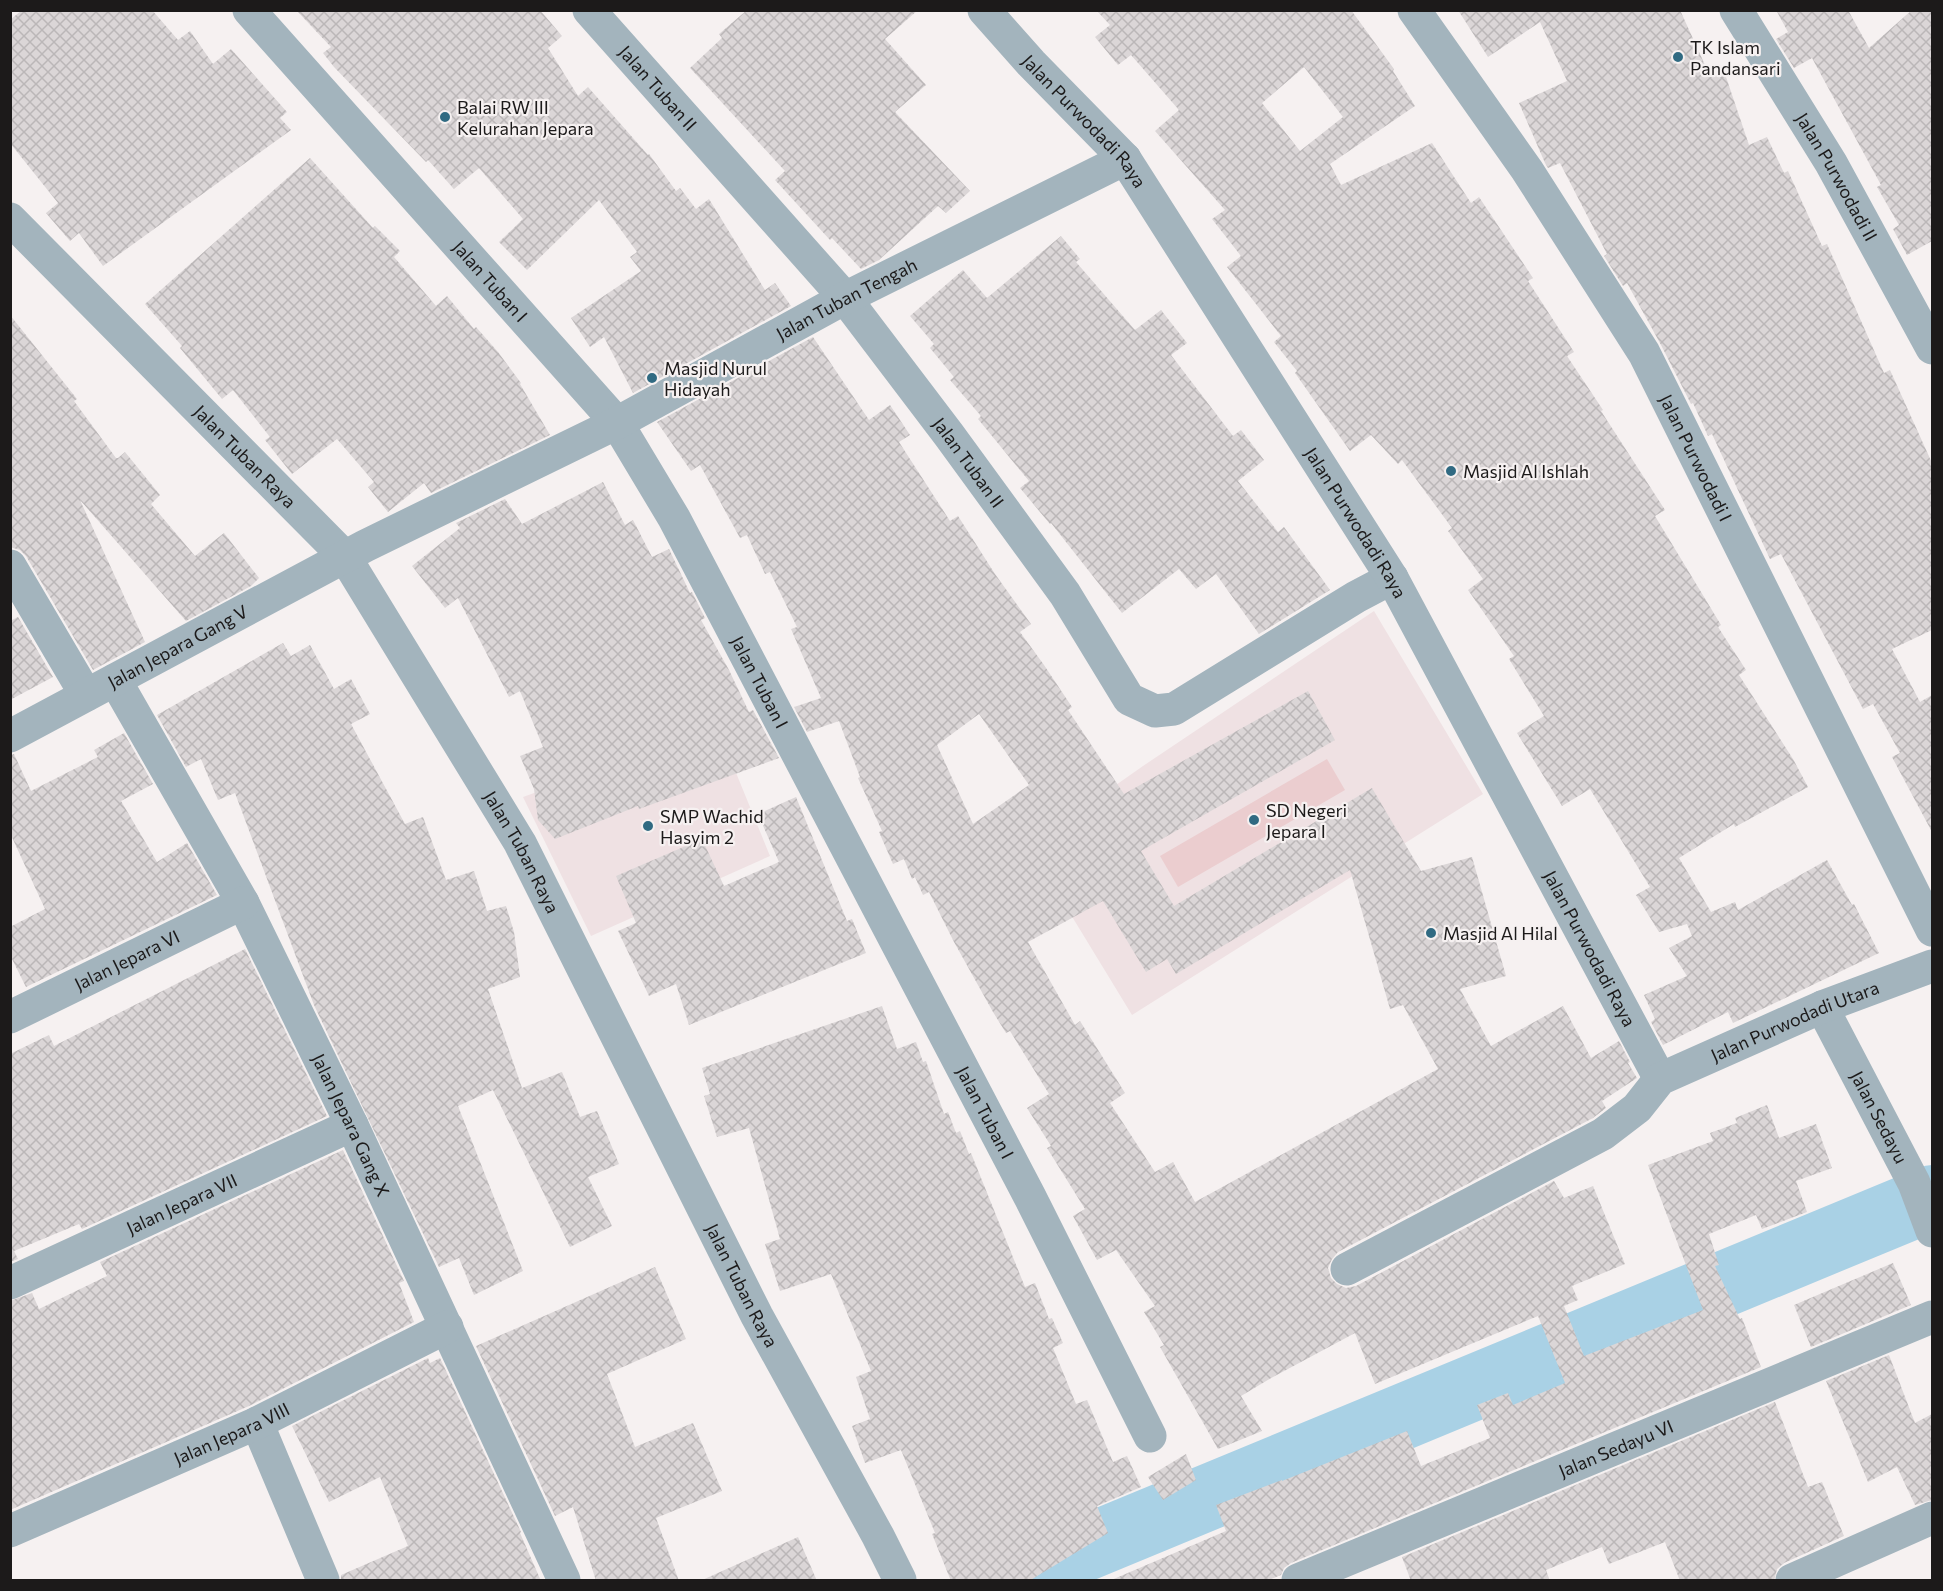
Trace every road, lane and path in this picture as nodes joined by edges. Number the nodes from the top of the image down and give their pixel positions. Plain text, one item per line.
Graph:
1 (249, 10) edge
2 (589, 10) edge
3 (984, 10) edge
4 (1414, 10) edge
5 (1736, 10) edge
6 (1125, 159) junction
7 (10, 219) edge
8 (845, 298) junction
9 (1932, 348) edge
10 (617, 423) junction
11 (345, 557) junction
12 (10, 566) edge
13 (1392, 578) junction
14 (115, 680) junction
15 (86, 695) junction
16 (10, 736) edge
17 (243, 903) junction
18 (1932, 930) edge
19 (1932, 966) edge
20 (1822, 1007) junction
21 (10, 1017) edge
22 (1660, 1079) junction
23 (352, 1125) junction
24 (1932, 1231) edge
25 (1347, 1269) dead end
26 (10, 1283) edge
27 (1932, 1317) edge
28 (447, 1327) junction
29 (257, 1423) junction
30 (1150, 1436) dead end
31 (1932, 1518) edge
32 (10, 1531) edge
33 (322, 1581) edge
34 (564, 1581) edge
35 (900, 1581) edge
36 (1298, 1581) edge
37 (1792, 1581) edge

1 - 10 street, Jalan Tuban I
2 - 8 street, Jalan Tuban II
3 - 6 street, Jalan Purwodadi Raya
4 - 18 street, Jalan Purwodadi I
5 - 9 street, Jalan Purwodadi II
6 - 8 street, Jalan Tuban Tengah
6 - 13 street, Jalan Purwodadi Raya
7 - 11 street, Jalan Tuban Raya
8 - 10 street, Jalan Tuban Tengah
8 - 13 street, Jalan Tuban II
10 - 11 street, Jalan Tuban Tengah
10 - 30 street, Jalan Tuban I
11 - 14 street, Jalan Jepara Gang V
11 - 35 street, Jalan Tuban Raya
12 - 15 street
13 - 22 street, Jalan Purwodadi Raya
14 - 15 street, Jalan Jepara Gang V
14 - 17 street, Jalan Jepara Gang X
15 - 16 street, Jalan Jepara Gang V
17 - 21 street, Jalan Jepara VI
17 - 23 street, Jalan Jepara Gang X
19 - 20 street, Jalan Purwodadi Utara
20 - 22 street, Jalan Purwodadi Utara
20 - 24 street, Jalan Sedayu
22 - 25 street
23 - 26 street, Jalan Jepara VII
23 - 28 street, Jalan Jepara Gang X
27 - 36 street, Jalan Sedayu VI
28 - 29 street, Jalan Jepara VIII
28 - 34 street, Jalan Jepara Gang X
29 - 32 street, Jalan Jepara VIII
29 - 33 street
31 - 37 street

